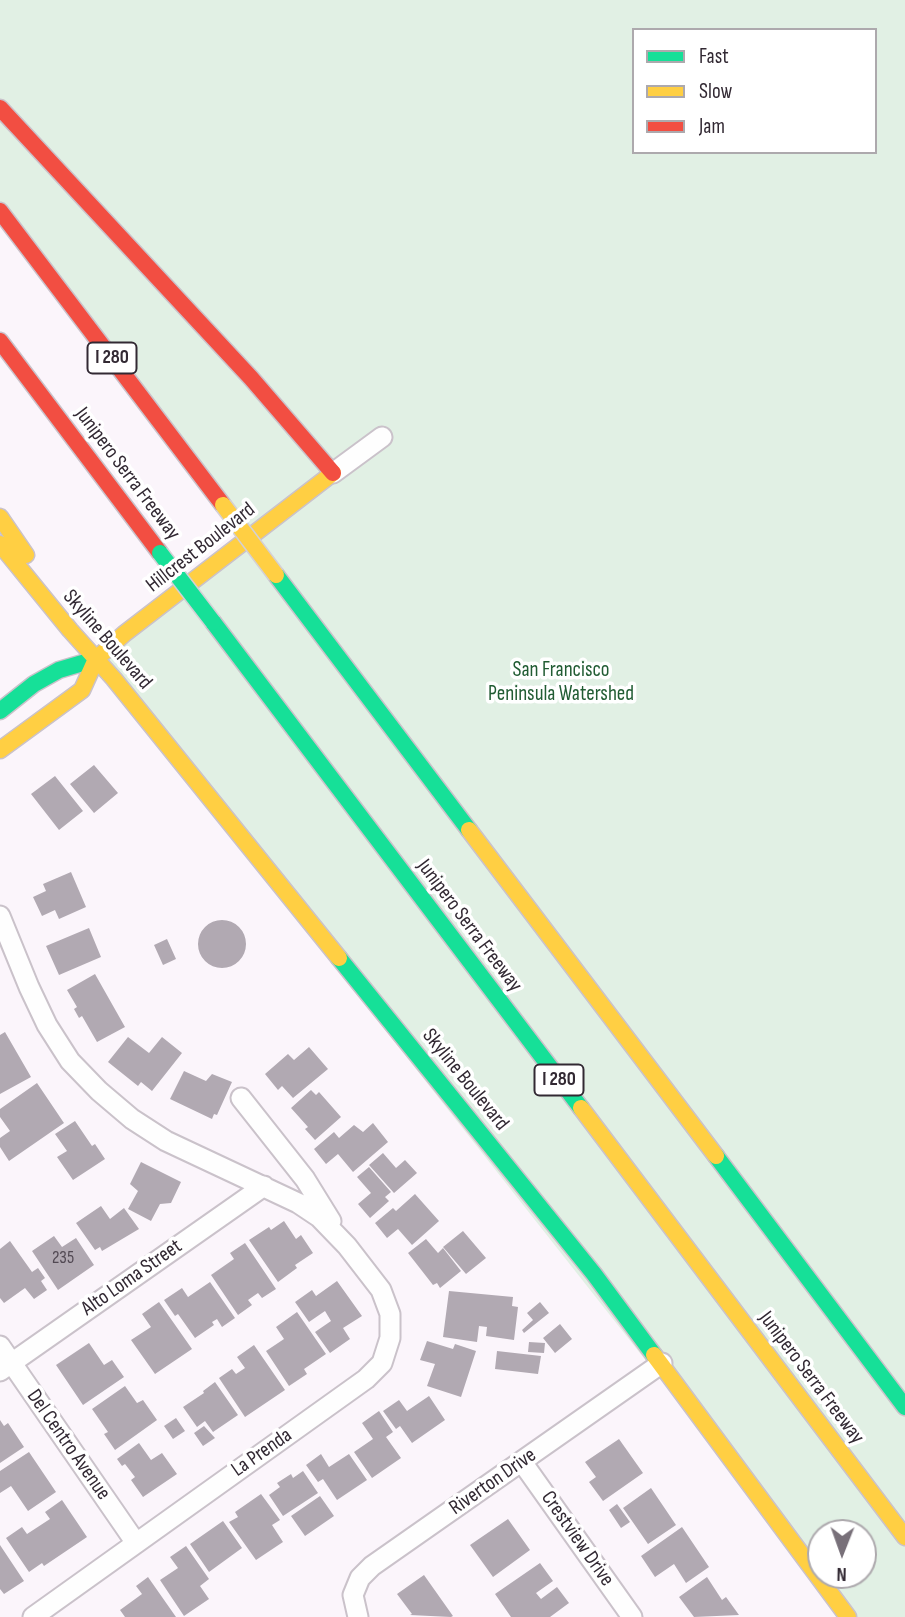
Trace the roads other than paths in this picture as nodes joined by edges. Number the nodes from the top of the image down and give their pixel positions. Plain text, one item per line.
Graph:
1 (0, 108) edge
2 (0, 211) edge
3 (0, 341) edge
4 (382, 437) dead end
5 (333, 472) junction
6 (0, 517) edge
7 (0, 544) edge
8 (32, 584) junction
9 (96, 659) junction
10 (0, 711) edge
11 (0, 750) edge
12 (0, 916) edge
13 (241, 1098) dead end
14 (264, 1186) junction
15 (347, 1246) junction
16 (0, 1346) edge
17 (662, 1363) junction
18 (6, 1367) edge
19 (905, 1407) edge
20 (522, 1462) junction
21 (905, 1537) edge
22 (136, 1543) junction
23 (33, 1617) edge
24 (358, 1617) edge
25 (632, 1617) edge
26 (848, 1617) edge

1 - 5 main road
2 - 19 main road, I 280, bridge
3 - 21 main road, Junipero Serra Freeway / I 280, bridge
4 - 5 street
5 - 9 main road, Hillcrest Boulevard
6 - 8 main road, Skyline Boulevard
7 - 8 main road, Skyline Boulevard
8 - 9 main road, Skyline Boulevard
9 - 10 main road, Hillcrest Boulevard
9 - 11 main road, Hillcrest Boulevard
9 - 17 main road, Skyline Boulevard
12 - 14 street, La Prenda
13 - 15 street, La Prenda
14 - 15 street, La Prenda
14 - 18 street, Alto Loma Street
15 - 22 street, La Prenda
16 - 18 street, Del Centro Avenue
17 - 20 street, Riverton Drive
17 - 26 main road, Skyline Boulevard
18 - 22 street, Del Centro Avenue
20 - 24 street, Riverton Drive
20 - 25 street, Crestview Drive
22 - 23 street, La Prenda

